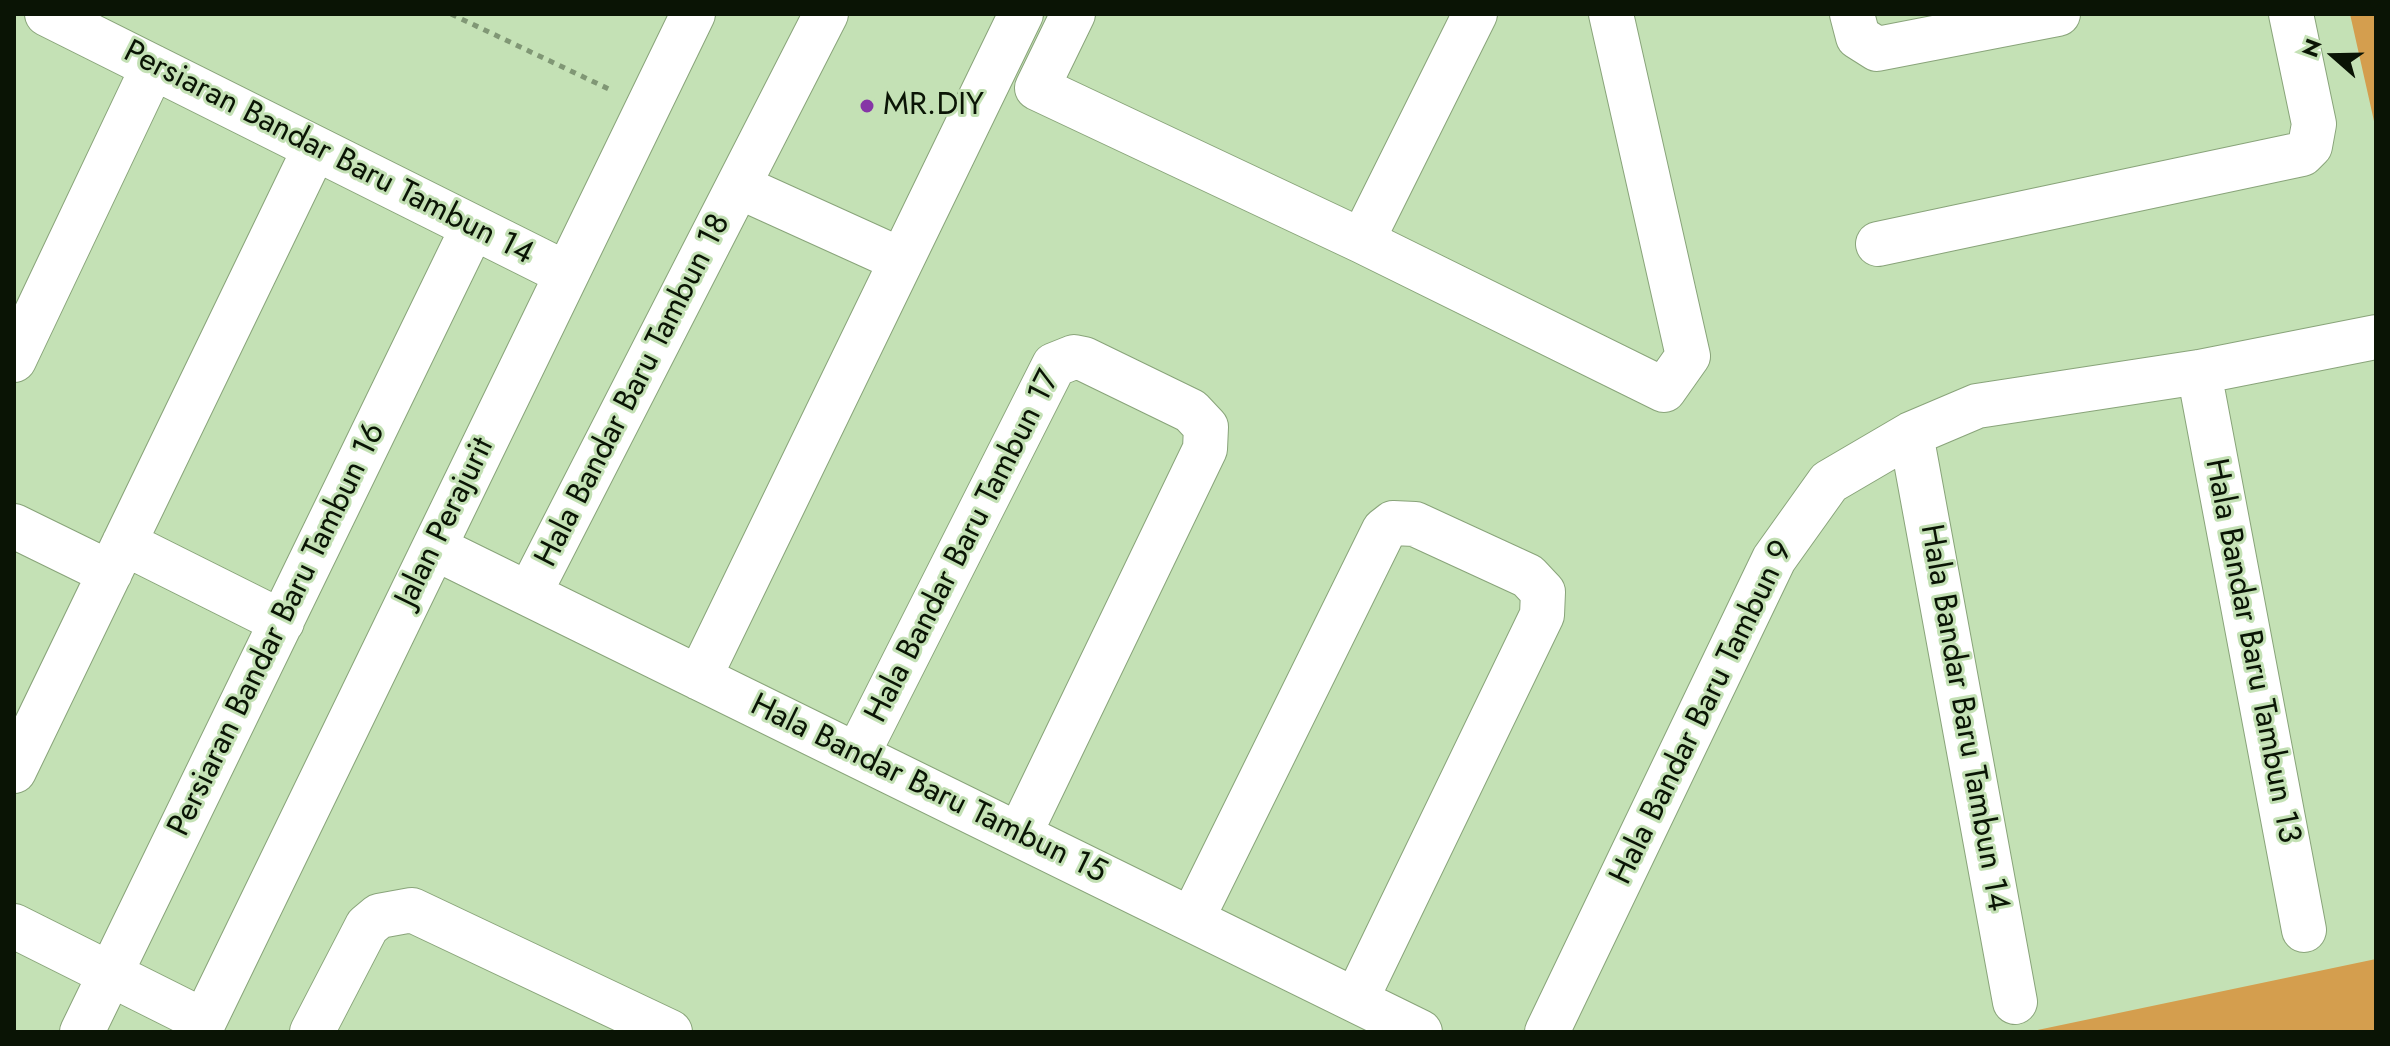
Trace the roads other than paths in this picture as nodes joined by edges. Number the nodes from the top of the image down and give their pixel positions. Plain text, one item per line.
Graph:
1 (47, 14) edge
2 (693, 14) edge
3 (826, 14) edge
4 (1021, 14) edge
5 (1073, 14) edge
6 (1475, 14) edge
7 (1611, 14) edge
8 (2058, 14) edge
9 (2291, 14) edge
10 (1853, 20) edge
11 (153, 67) junction
12 (315, 148) junction
13 (740, 187) junction
14 (473, 227) junction
15 (1362, 241) junction
16 (1878, 244) dead end
17 (901, 260) junction
18 (565, 273) junction
19 (2376, 337) edge
20 (14, 360) edge
21 (2199, 372) junction
22 (1911, 434) junction
23 (14, 526) edge
24 (435, 548) junction
25 (117, 558) junction
26 (529, 594) junction
27 (282, 622) junction
28 (699, 678) junction
29 (857, 755) junction
30 (14, 771) edge
31 (1019, 835) junction
32 (1192, 919) junction
33 (14, 926) edge
34 (2304, 930) dead end
35 (111, 975) junction
36 (1356, 1000) junction
37 (2015, 1002) dead end
38 (201, 1026) edge
39 (82, 1032) edge
40 (312, 1032) edge
41 (670, 1032) edge
42 (1420, 1032) edge
43 (1547, 1032) edge

1 - 11 street, Persiaran Bandar Baru Tambun 14
2 - 18 street, Jalan Perajurit
3 - 13 street, Hala Bandar Baru Tambun 18
4 - 17 street
5 - 15 street
6 - 15 street
7 - 15 street
8 - 10 street
9 - 16 street
11 - 12 street, Persiaran Bandar Baru Tambun 14
11 - 20 street
12 - 14 street, Persiaran Bandar Baru Tambun 14
12 - 25 street
13 - 17 street
13 - 26 street, Hala Bandar Baru Tambun 18
14 - 18 street, Persiaran Bandar Baru Tambun 14
14 - 27 street, Persiaran Bandar Baru Tambun 16
17 - 28 street
18 - 24 street, Jalan Perajurit
19 - 21 street, Hala Bandar Baru Tambun 9
21 - 22 street, Hala Bandar Baru Tambun 9
21 - 34 street, Hala Bandar Baru Tambun 13
22 - 37 street, Hala Bandar Baru Tambun 14
22 - 43 street, Hala Bandar Baru Tambun 9
23 - 25 street
24 - 26 street, Hala Bandar Baru Tambun 15
24 - 38 street, Jalan Perajurit
25 - 27 street
25 - 30 street
26 - 28 street, Hala Bandar Baru Tambun 15
27 - 35 street, Persiaran Bandar Baru Tambun 16
28 - 29 street, Hala Bandar Baru Tambun 15
29 - 31 street, Hala Bandar Baru Tambun 15
29 - 31 street, Hala Bandar Baru Tambun 17
31 - 32 street, Hala Bandar Baru Tambun 15
32 - 36 street, Hala Bandar Baru Tambun 15
32 - 36 street
33 - 35 street
35 - 38 street
35 - 39 street, Persiaran Bandar Baru Tambun 16
36 - 42 street, Hala Bandar Baru Tambun 15
40 - 41 street

